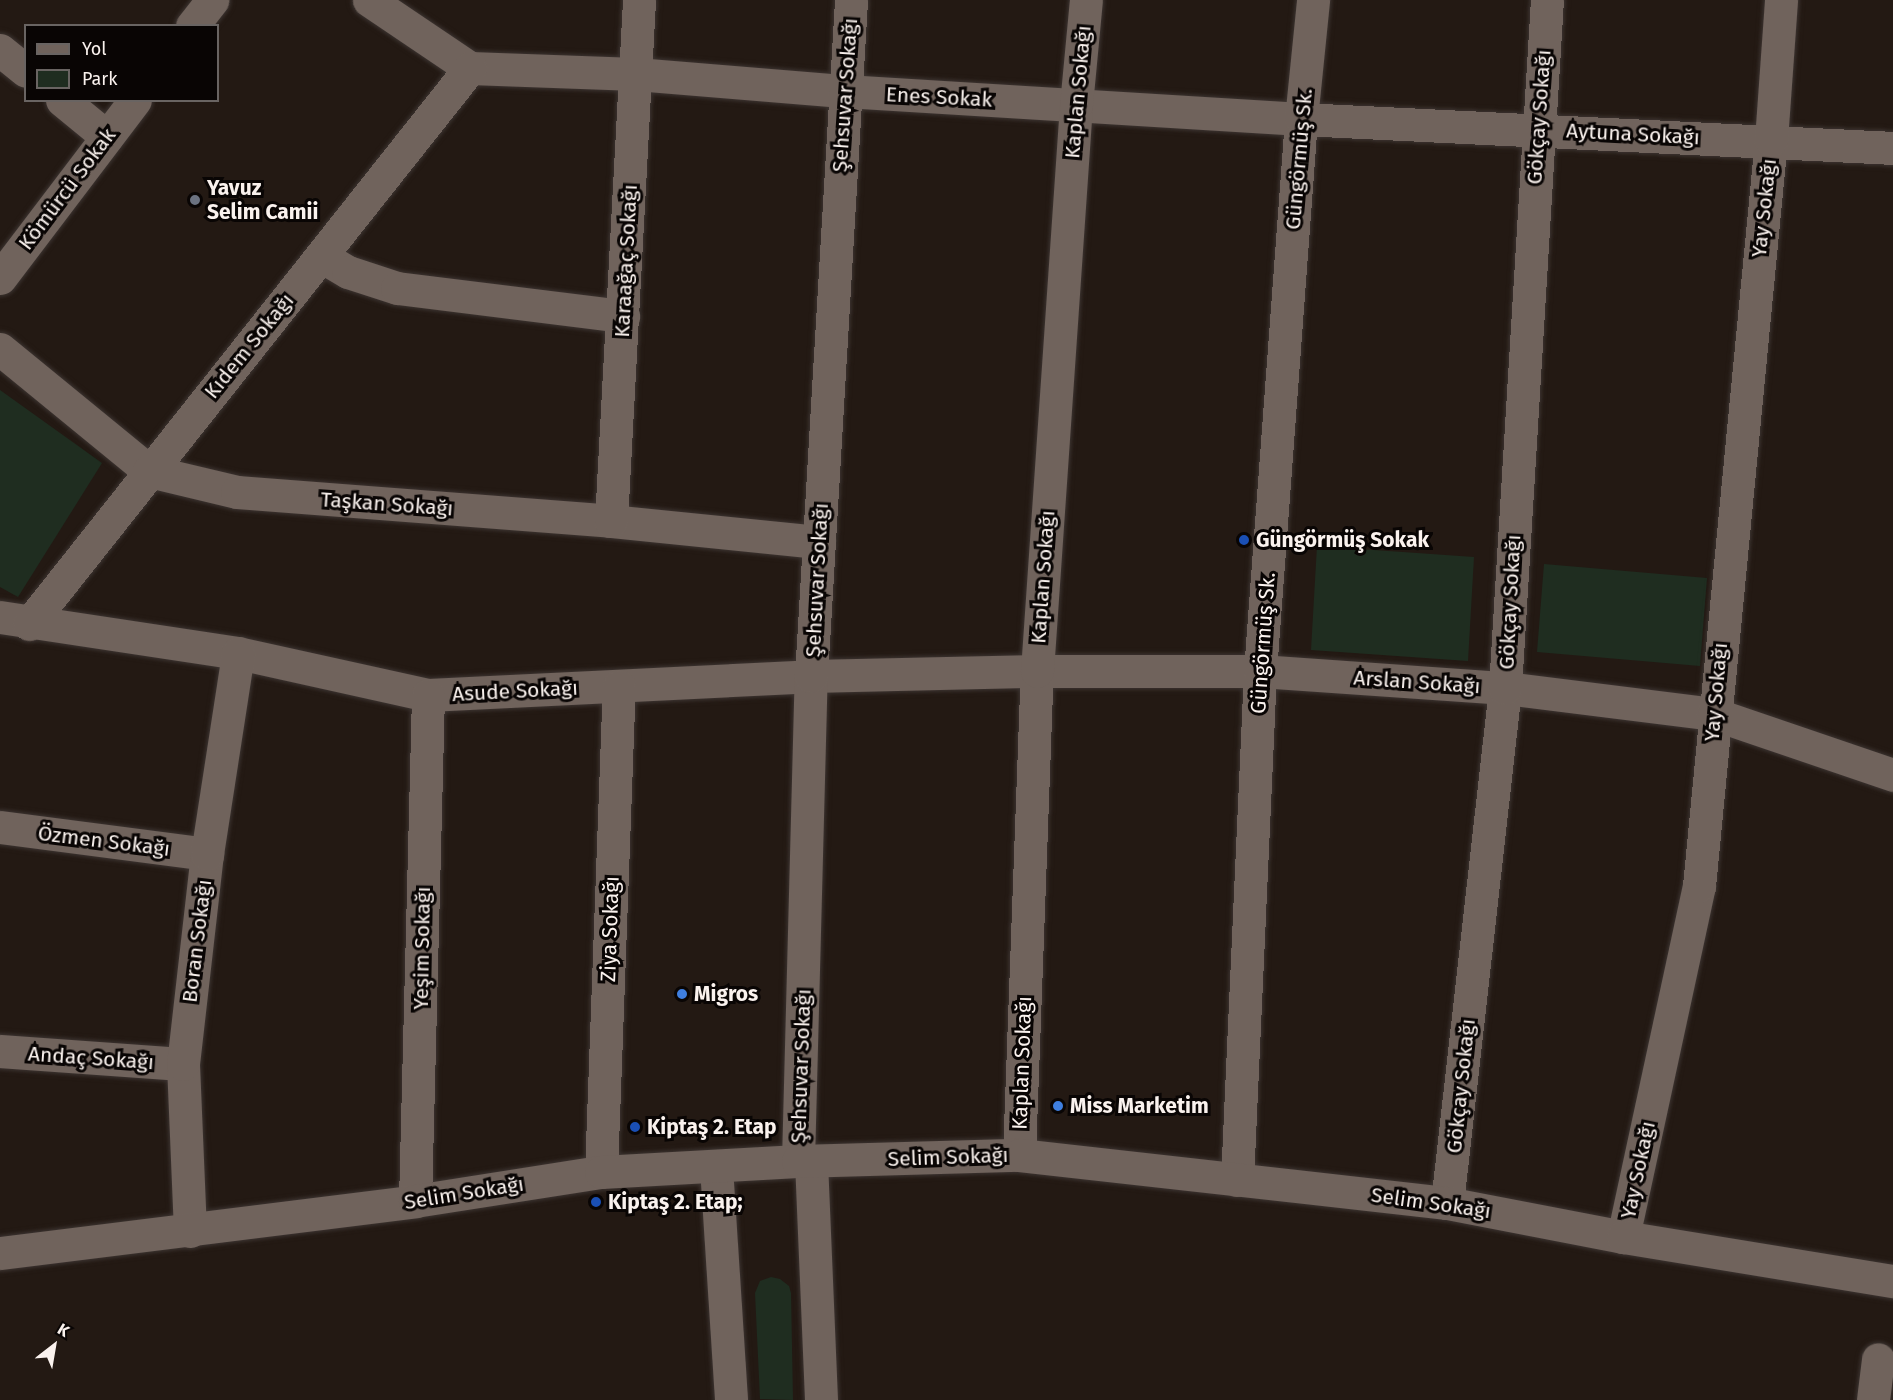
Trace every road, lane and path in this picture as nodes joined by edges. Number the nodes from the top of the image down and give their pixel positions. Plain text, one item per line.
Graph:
1 (212, 0) edge
2 (369, 0) edge
3 (639, 0) edge
4 (851, 0) edge
5 (1086, 0) edge
6 (1313, 0) edge
7 (1547, 0) edge
8 (1781, 0) edge
9 (194, 24) edge
10 (0, 50) edge
11 (470, 68) junction
12 (24, 69) edge
13 (636, 74) junction
14 (845, 91) junction
15 (64, 102) edge
16 (133, 102) edge
17 (1076, 105) junction
18 (1301, 119) junction
19 (1538, 130) junction
20 (107, 137) junction
21 (1771, 140) junction
22 (1893, 148) edge
23 (321, 256) junction
24 (0, 278) edge
25 (623, 316) junction
26 (0, 349) edge
27 (148, 471) junction
28 (611, 521) junction
29 (819, 542) junction
30 (15, 621) edge
31 (238, 652) junction
32 (1037, 671) junction
33 (1260, 671) junction
34 (811, 676) junction
35 (619, 686) junction
36 (1505, 688) junction
37 (428, 695) junction
38 (1714, 714) junction
39 (1893, 776) edge
40 (0, 827) edge
41 (207, 854) junction
42 (0, 1051) edge
43 (183, 1064) junction
44 (1019, 1155) junction
45 (805, 1161) junction
46 (716, 1167) junction
47 (601, 1172) junction
48 (1237, 1180) junction
49 (415, 1201) junction
50 (1448, 1203) junction
51 (190, 1231) junction
52 (1623, 1237) junction
53 (0, 1253) edge
54 (1893, 1281) edge
55 (1878, 1359) dead end
56 (731, 1400) edge
57 (821, 1400) edge
58 (1873, 1400) edge

1 - 9 street
2 - 11 street
3 - 13 street, Karaağaç Sokağı
4 - 14 street, Şehsuvar Sokağı
5 - 17 street, Kaplan Sokağı
6 - 18 street, Güngörmüş Sk.
7 - 19 street, Gökçay Sokağı
8 - 21 street, Yay Sokağı
10 - 12 street
11 - 13 street, Enes Sokak
11 - 23 street, Kıdem Sokağı
13 - 14 street, Enes Sokak
13 - 25 street, Karaağaç Sokağı
14 - 17 street, Enes Sokak
14 - 29 street, Şehsuvar Sokağı
15 - 20 street
16 - 20 street, Kömürcü Sokak
17 - 18 street, Enes Sokak
17 - 32 street, Kaplan Sokağı
18 - 19 street, Aytuna Sokağı
18 - 33 street, Güngörmüş Sk.
19 - 21 street, Aytuna Sokağı
19 - 36 street, Gökçay Sokağı
20 - 24 street, Kömürcü Sokak
21 - 22 street, Aytuna Sokağı
21 - 38 street, Yay Sokağı
23 - 25 street
23 - 27 street, Kıdem Sokağı
25 - 28 street, Karaağaç Sokağı
26 - 27 street, Taşkan Sokağı
27 - 28 street, Taşkan Sokağı
27 - 30 street, Kıdem Sokağı
28 - 29 street, Taşkan Sokağı
29 - 34 street, Şehsuvar Sokağı
30 - 31 street, Asude Sokağı
31 - 37 street, Asude Sokağı
31 - 41 street, Boran Sokağı
32 - 33 street, Arslan Sokağı
32 - 34 street, Asude Sokağı
32 - 44 street, Kaplan Sokağı
33 - 36 street, Arslan Sokağı
33 - 48 street, Güngörmüş Sk.
34 - 35 street, Asude Sokağı
34 - 45 street, Şehsuvar Sokağı
35 - 37 street, Asude Sokağı
35 - 47 street, Ziya Sokağı
36 - 38 street, Arslan Sokağı
36 - 50 street, Gökçay Sokağı
37 - 49 street, Yeşim Sokağı
38 - 39 street, Arslan Sokağı
38 - 52 street, Yay Sokağı
40 - 41 street, Özmen Sokağı
41 - 43 street, Boran Sokağı
42 - 43 street, Andaç Sokağı
43 - 51 street, Boran Sokağı
44 - 45 street, Selim Sokağı
44 - 48 street, Selim Sokağı
45 - 46 street, Selim Sokağı
45 - 57 street, Şehsuvar Sokağı
46 - 47 street, Selim Sokağı
46 - 56 street
47 - 49 street, Selim Sokağı
48 - 50 street, Selim Sokağı
49 - 51 street, Selim Sokağı
50 - 52 street, Selim Sokağı
51 - 53 street, Selim Sokağı
52 - 54 street, Selim Sokağı
55 - 58 street

